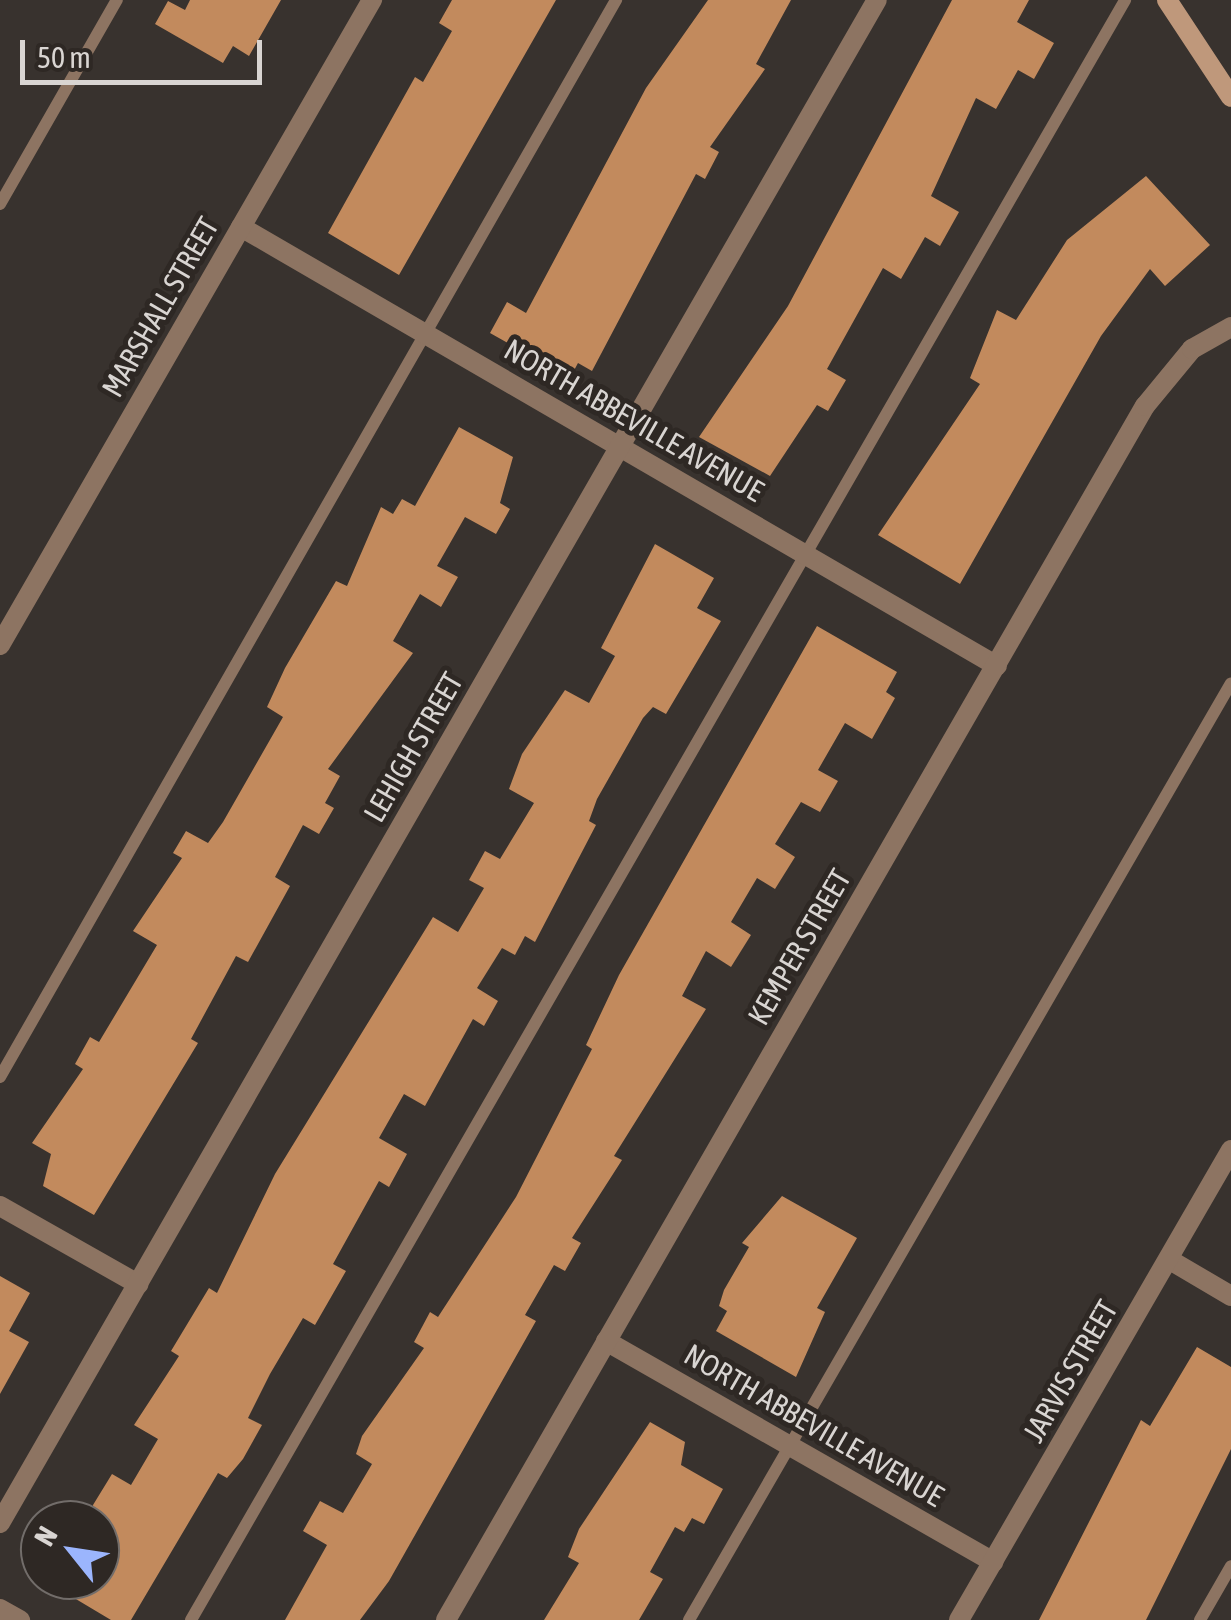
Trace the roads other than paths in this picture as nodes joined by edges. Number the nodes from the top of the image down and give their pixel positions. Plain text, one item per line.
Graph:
1 (118, 0) edge
2 (372, 0) edge
3 (616, 0) edge
4 (877, 0) edge
5 (1126, 0) edge
6 (1167, 0) edge
7 (1231, 97) edge
8 (0, 204) edge
9 (241, 227) junction
10 (1231, 327) edge
11 (426, 334) junction
12 (621, 447) junction
13 (805, 554) junction
14 (0, 645) edge
15 (997, 666) junction
16 (1231, 683) edge
17 (0, 1076) edge
18 (1231, 1150) edge
19 (0, 1206) edge
20 (1170, 1260) junction
21 (138, 1284) junction
22 (1231, 1296) edge
23 (606, 1341) junction
24 (790, 1446) junction
25 (0, 1523) edge
26 (993, 1562) junction
27 (1231, 1566) edge
28 (0, 1609) edge
29 (20, 1620) edge
30 (191, 1620) edge
31 (446, 1620) edge
32 (689, 1620) edge
33 (958, 1620) edge
34 (1200, 1620) edge

1 - 8 lane
2 - 9 street, MARSHALL STREET
3 - 11 lane
4 - 12 street, LEHIGH STREET
5 - 13 lane
6 - 7 main road
9 - 11 street, NORTH ABBEVILLE AVENUE
9 - 14 street, MARSHALL STREET
10 - 15 street, KEMPER STREET
11 - 12 street, NORTH ABBEVILLE AVENUE
11 - 17 lane
12 - 13 street, NORTH ABBEVILLE AVENUE
12 - 21 street, LEHIGH STREET
13 - 15 street, NORTH ABBEVILLE AVENUE
13 - 30 lane
15 - 23 street, KEMPER STREET
16 - 24 lane
18 - 20 street, JARVIS STREET
19 - 21 street
20 - 22 street
20 - 26 street, JARVIS STREET
21 - 25 street, LEHIGH STREET
23 - 24 street, NORTH ABBEVILLE AVENUE
23 - 31 street, KEMPER STREET
24 - 26 street, NORTH ABBEVILLE AVENUE
24 - 32 lane
26 - 33 street, JARVIS STREET
27 - 34 lane
28 - 29 street

